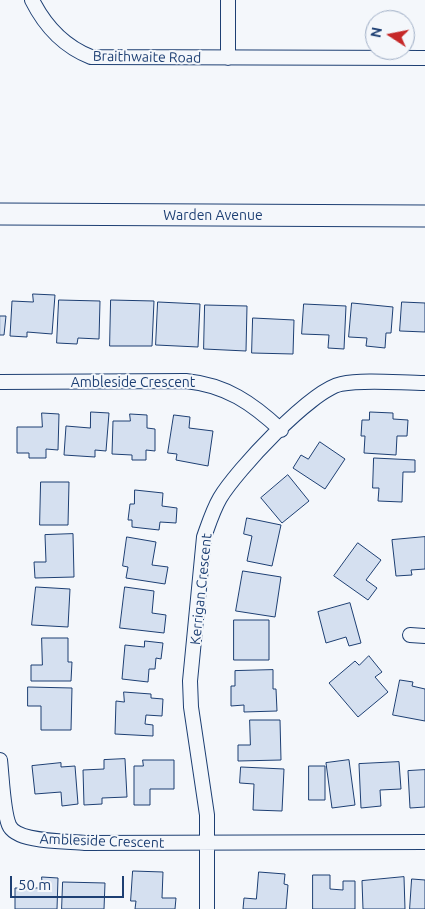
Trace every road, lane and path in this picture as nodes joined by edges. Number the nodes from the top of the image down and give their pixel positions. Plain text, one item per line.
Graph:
1 (32, 0) edge
2 (228, 0) edge
3 (228, 58) junction
4 (425, 58) edge
5 (0, 214) edge
6 (425, 216) edge
7 (0, 382) edge
8 (425, 383) edge
9 (281, 430) junction
10 (410, 635) dead end
11 (425, 636) edge
12 (0, 760) edge
13 (425, 842) edge
14 (206, 843) junction
15 (207, 909) edge

1 - 3 street, Braithwaite Road
2 - 3 street
3 - 4 street, Braithwaite Road
5 - 6 main road, Warden Avenue
7 - 9 street, Ambleside Crescent
8 - 9 street, Kerrigan Crescent
9 - 14 street, Kerrigan Crescent
10 - 11 street
12 - 14 street, Ambleside Crescent
13 - 14 street
14 - 15 street, Kerrigan Crescent

